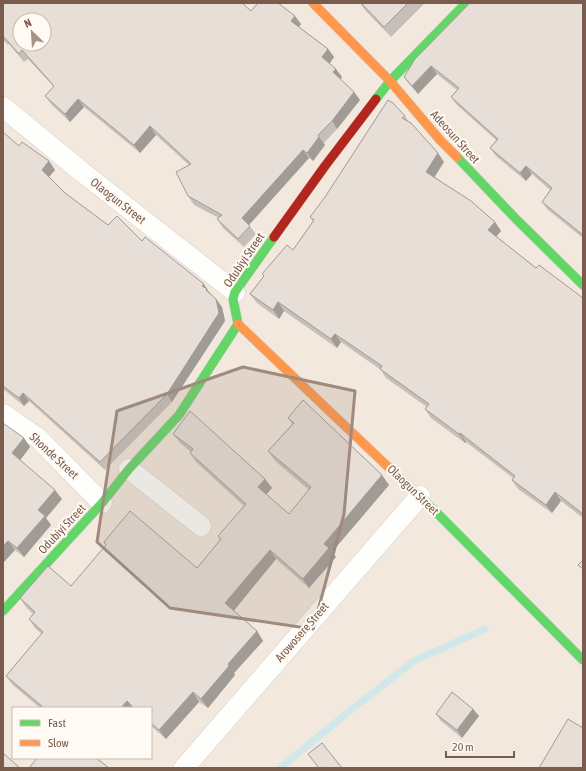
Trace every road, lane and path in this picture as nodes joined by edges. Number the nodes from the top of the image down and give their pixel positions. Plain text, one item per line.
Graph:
1 (313, 3) edge
2 (466, 3) edge
3 (390, 81) junction
4 (3, 107) edge
5 (583, 285) edge
6 (235, 292) junction
7 (238, 324) junction
8 (3, 414) edge
9 (129, 469) junction
10 (420, 496) junction
11 (102, 503) junction
12 (201, 526) dead end
13 (3, 610) edge
14 (583, 660) edge
15 (184, 768) edge

1 - 3 street, Adeosun Street
2 - 3 street, Odubiyi Street
3 - 5 street, Adeosun Street
3 - 6 street, Odubiyi Street
4 - 6 street, Olaogun Street
6 - 7 street, Odubiyi Street
7 - 9 street, Odubiyi Street
7 - 10 street, Olaogun Street
8 - 11 street, Shonde Street
9 - 11 street, Odubiyi Street
9 - 12 street
10 - 14 street, Olaogun Street
10 - 15 street, Arowosere Street
11 - 13 street, Odubiyi Street

